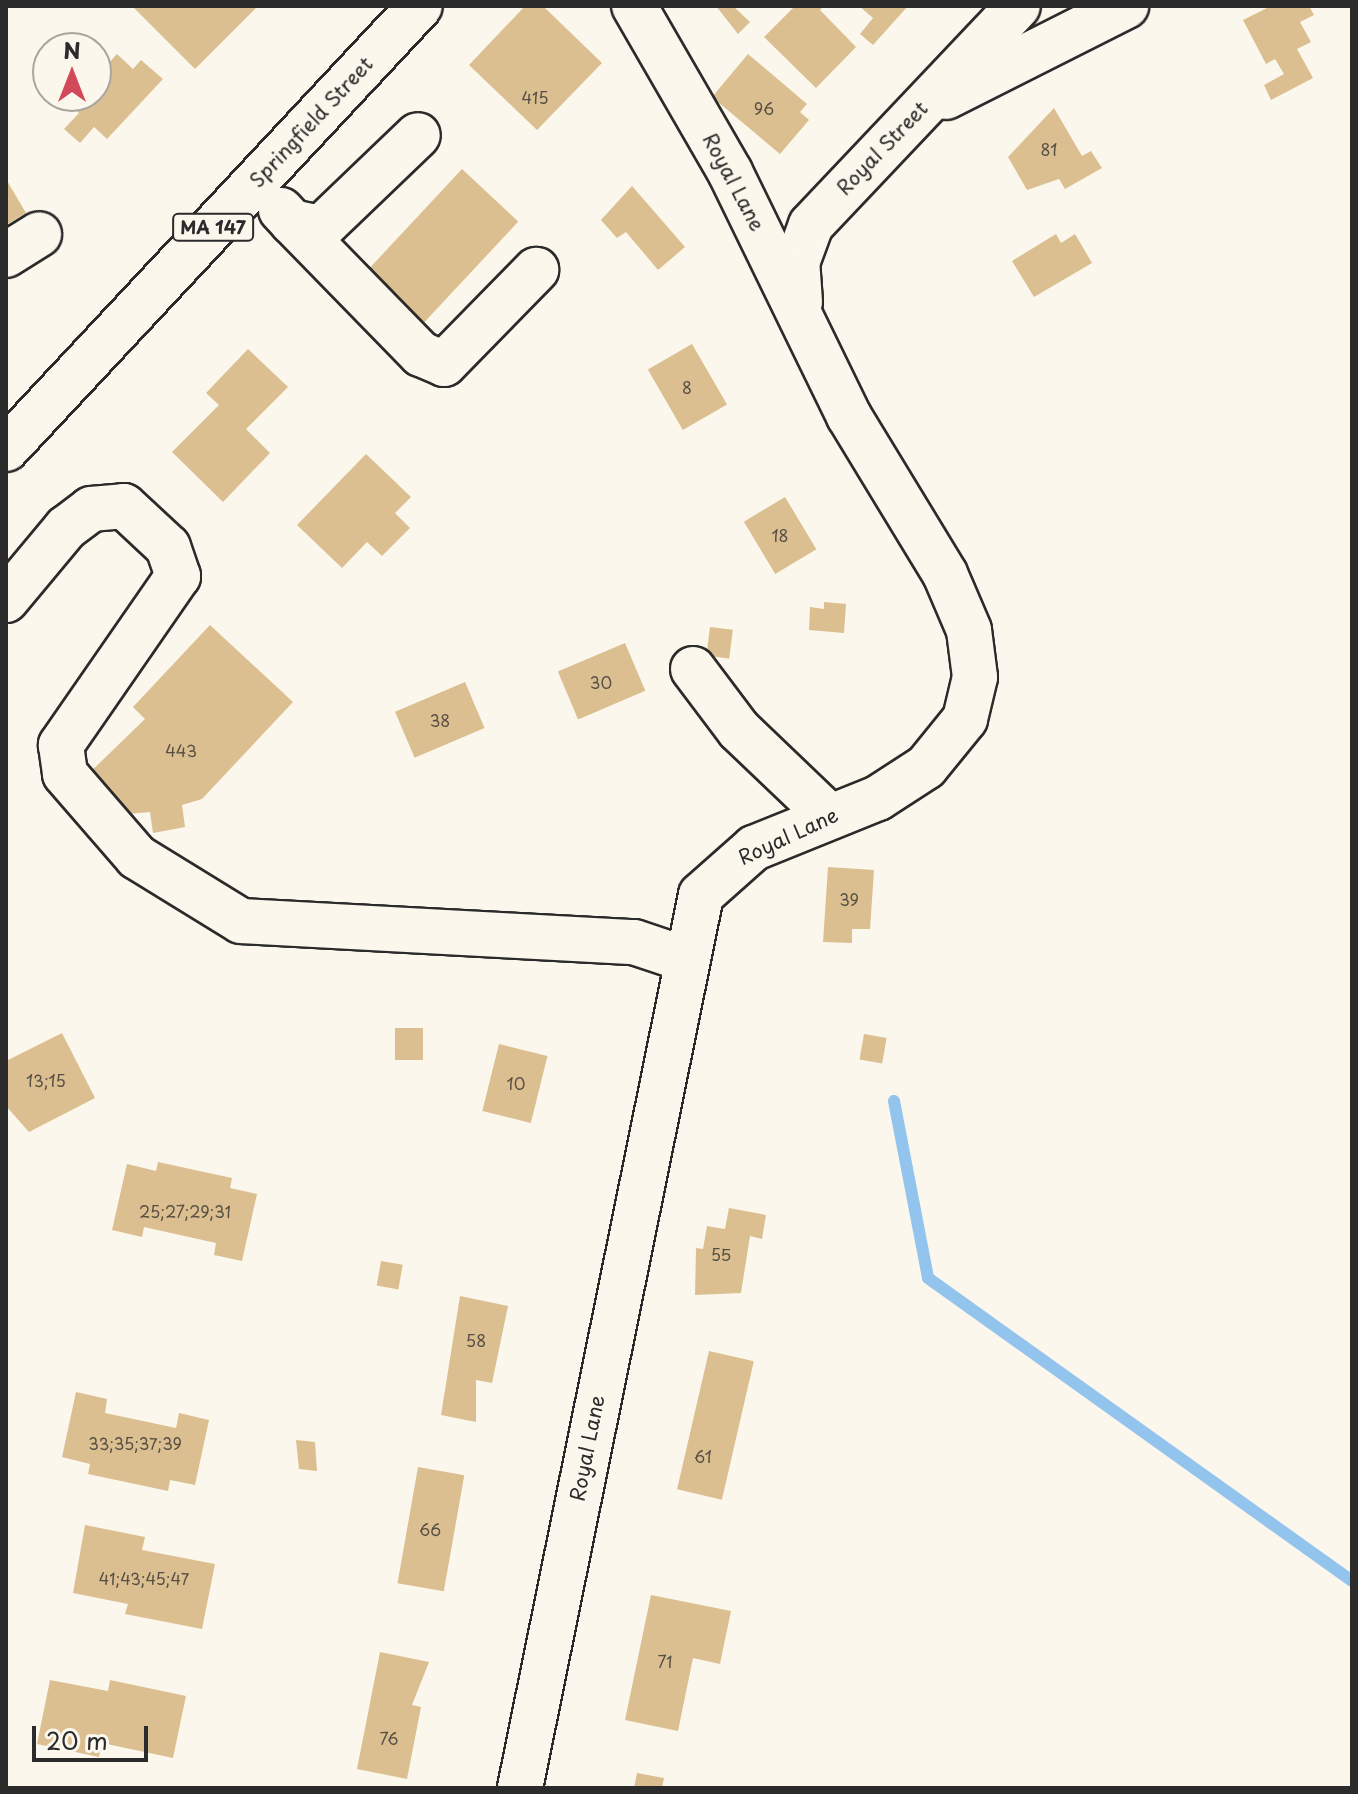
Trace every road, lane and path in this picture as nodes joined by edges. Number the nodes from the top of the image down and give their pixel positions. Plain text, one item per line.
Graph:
1 (420, 6) edge
2 (634, 6) edge
3 (1018, 6) edge
4 (1126, 6) edge
5 (919, 111) junction
6 (418, 135) dead end
7 (254, 183) junction
8 (292, 222) junction
9 (536, 270) dead end
10 (803, 312) junction
11 (6, 449) edge
12 (6, 600) edge
13 (693, 669) dead end
14 (829, 816) junction
15 (685, 959) junction
16 (520, 1788) edge

1 - 7 street, Springfield Street / MA 147
2 - 10 street, Royal Lane
3 - 5 street, Royal Street
4 - 5 street
5 - 10 street, Royal Street
6 - 8 street
7 - 8 street
7 - 11 street, Springfield Street / MA 147
8 - 9 street
10 - 14 street, Royal Lane
12 - 15 street
13 - 14 street
14 - 15 street, Royal Lane
15 - 16 street, Royal Lane

